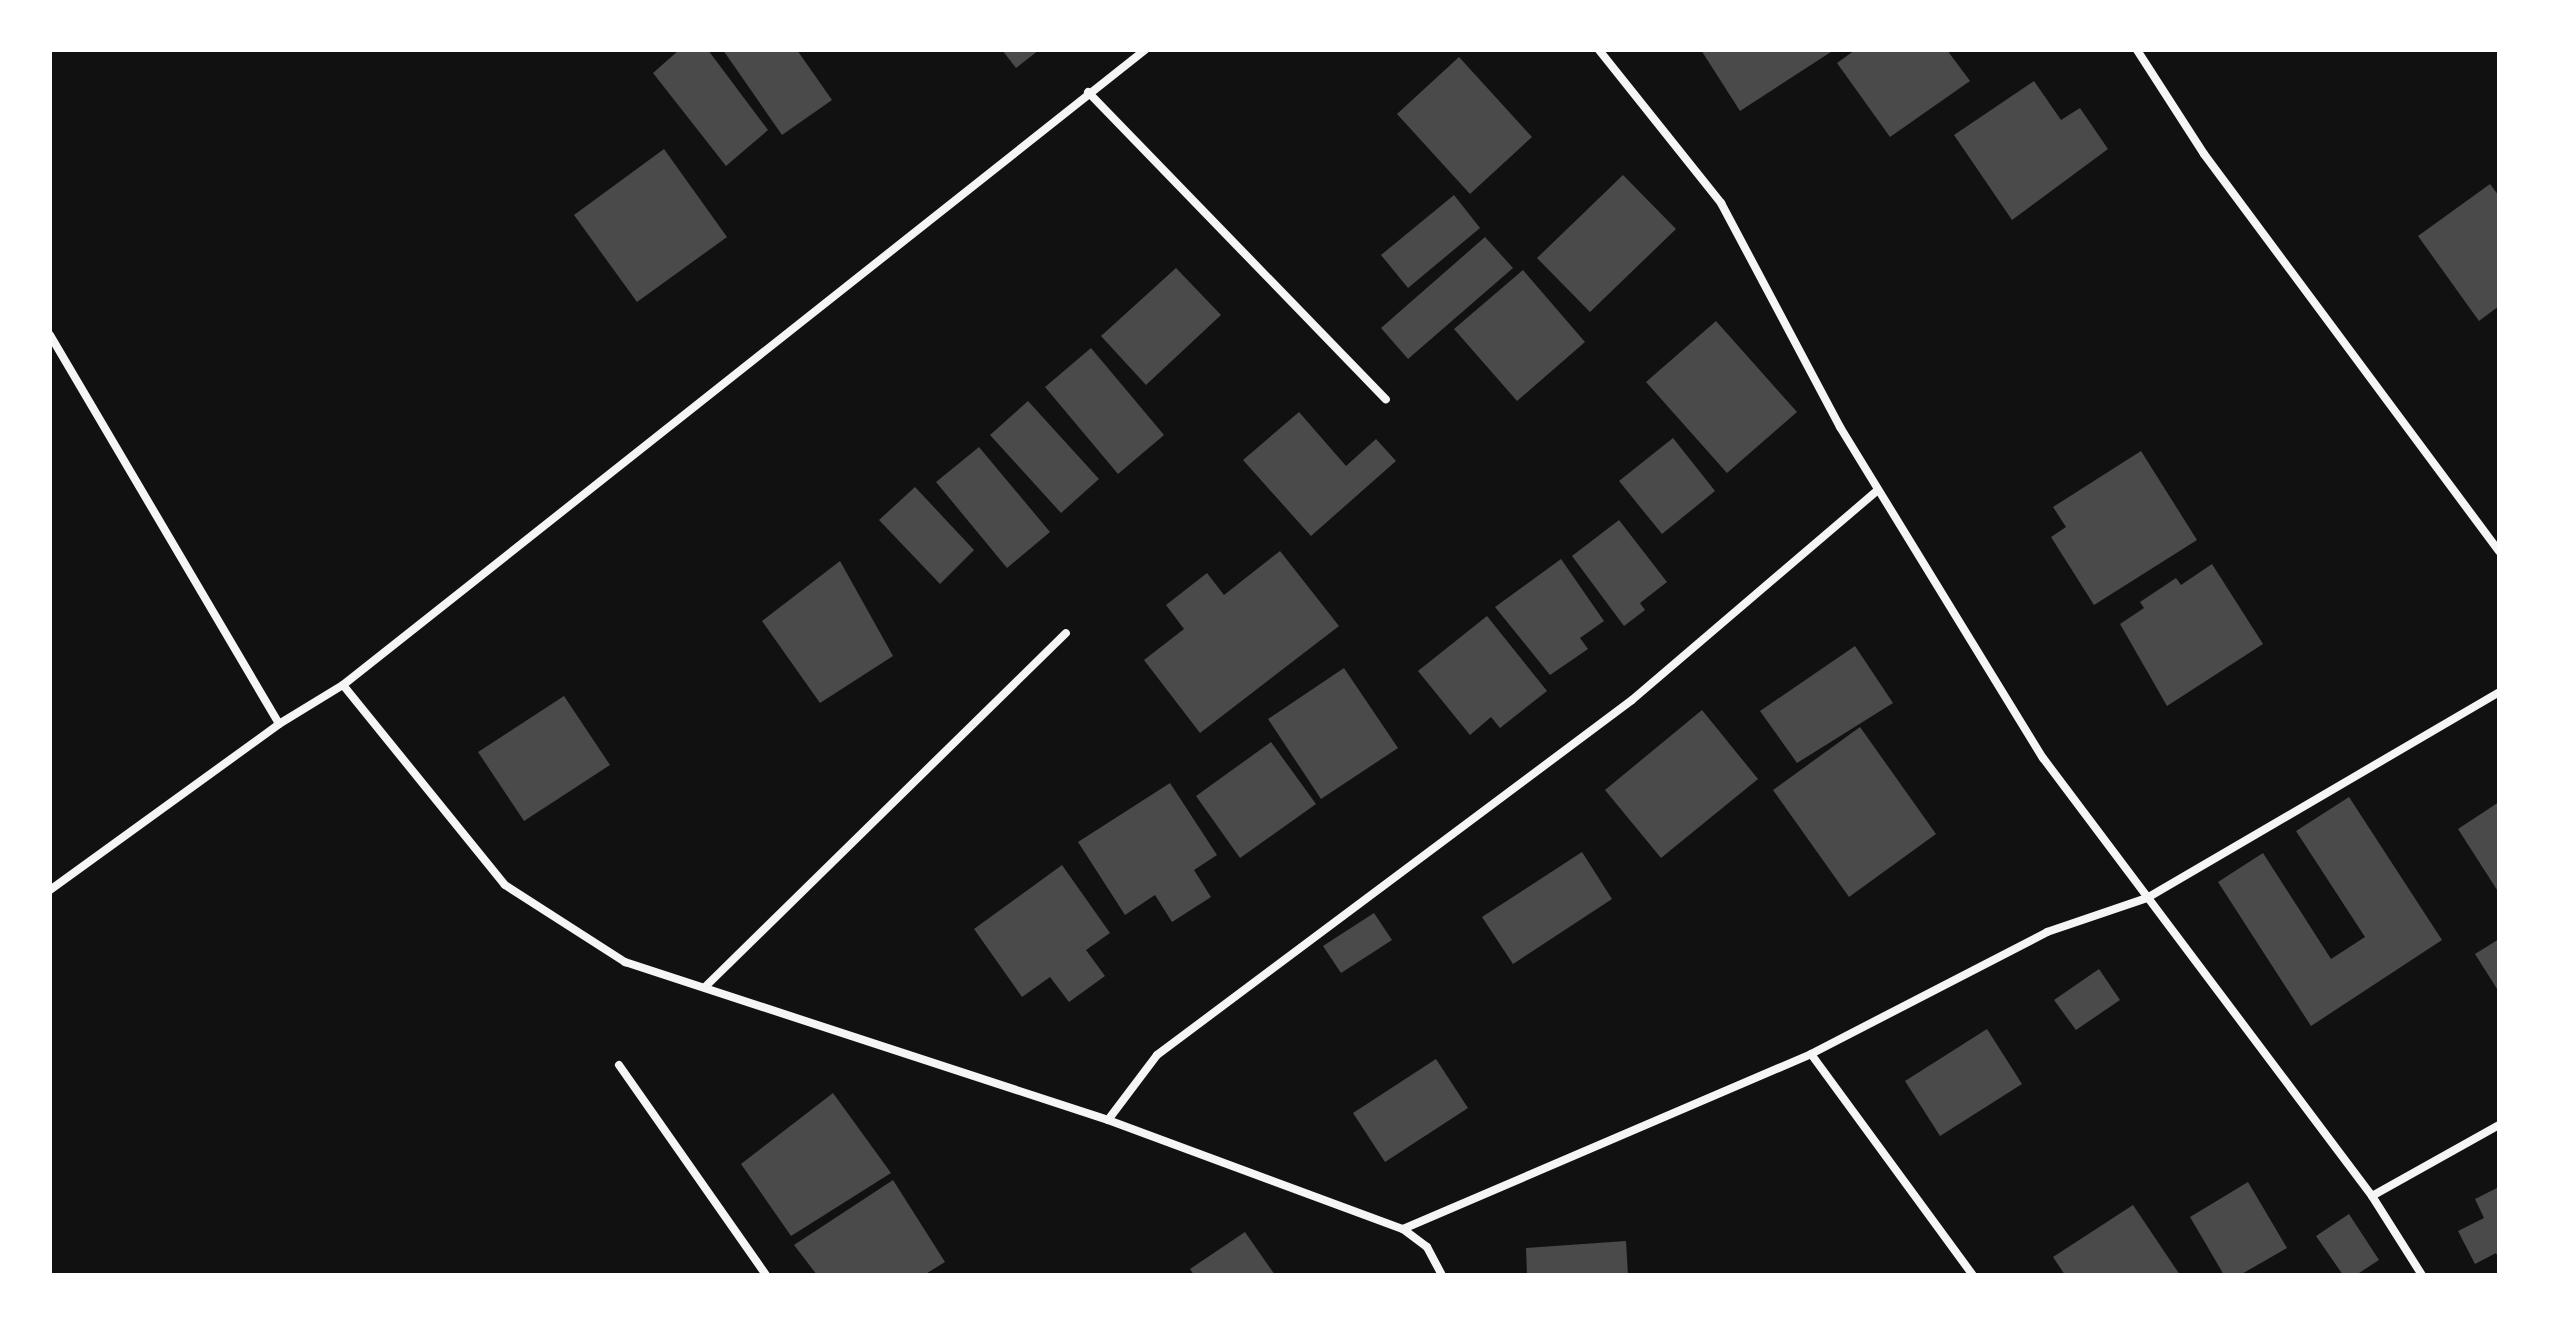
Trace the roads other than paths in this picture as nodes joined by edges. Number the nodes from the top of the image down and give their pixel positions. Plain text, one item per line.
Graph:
1 (1145, 50) edge
2 (1599, 50) edge
3 (2137, 50) edge
4 (1088, 92) junction
5 (50, 335) edge
6 (1386, 399) dead end
7 (1877, 491) junction
8 (2499, 551) edge
9 (1066, 633) dead end
10 (343, 685) junction
11 (2499, 692) edge
12 (279, 724) junction
13 (50, 890) edge
14 (2147, 898) junction
15 (706, 986) junction
16 (1811, 1054) junction
17 (619, 1065) dead end
18 (1108, 1120) junction
19 (2499, 1125) edge
20 (2372, 1196) junction
21 (1403, 1229) junction
22 (766, 1275) edge
23 (1442, 1275) edge
24 (1973, 1275) edge
25 (2422, 1275) edge

1 - 4 street
2 - 7 street
3 - 8 street
4 - 6 street
4 - 10 street
5 - 12 street
7 - 14 street
7 - 18 street
9 - 15 street
10 - 12 street
10 - 15 street
11 - 14 street
12 - 13 street
14 - 16 street
14 - 20 street
15 - 18 street
16 - 21 street
16 - 24 street
17 - 22 street
18 - 21 street
19 - 20 street
20 - 25 street
21 - 23 street

